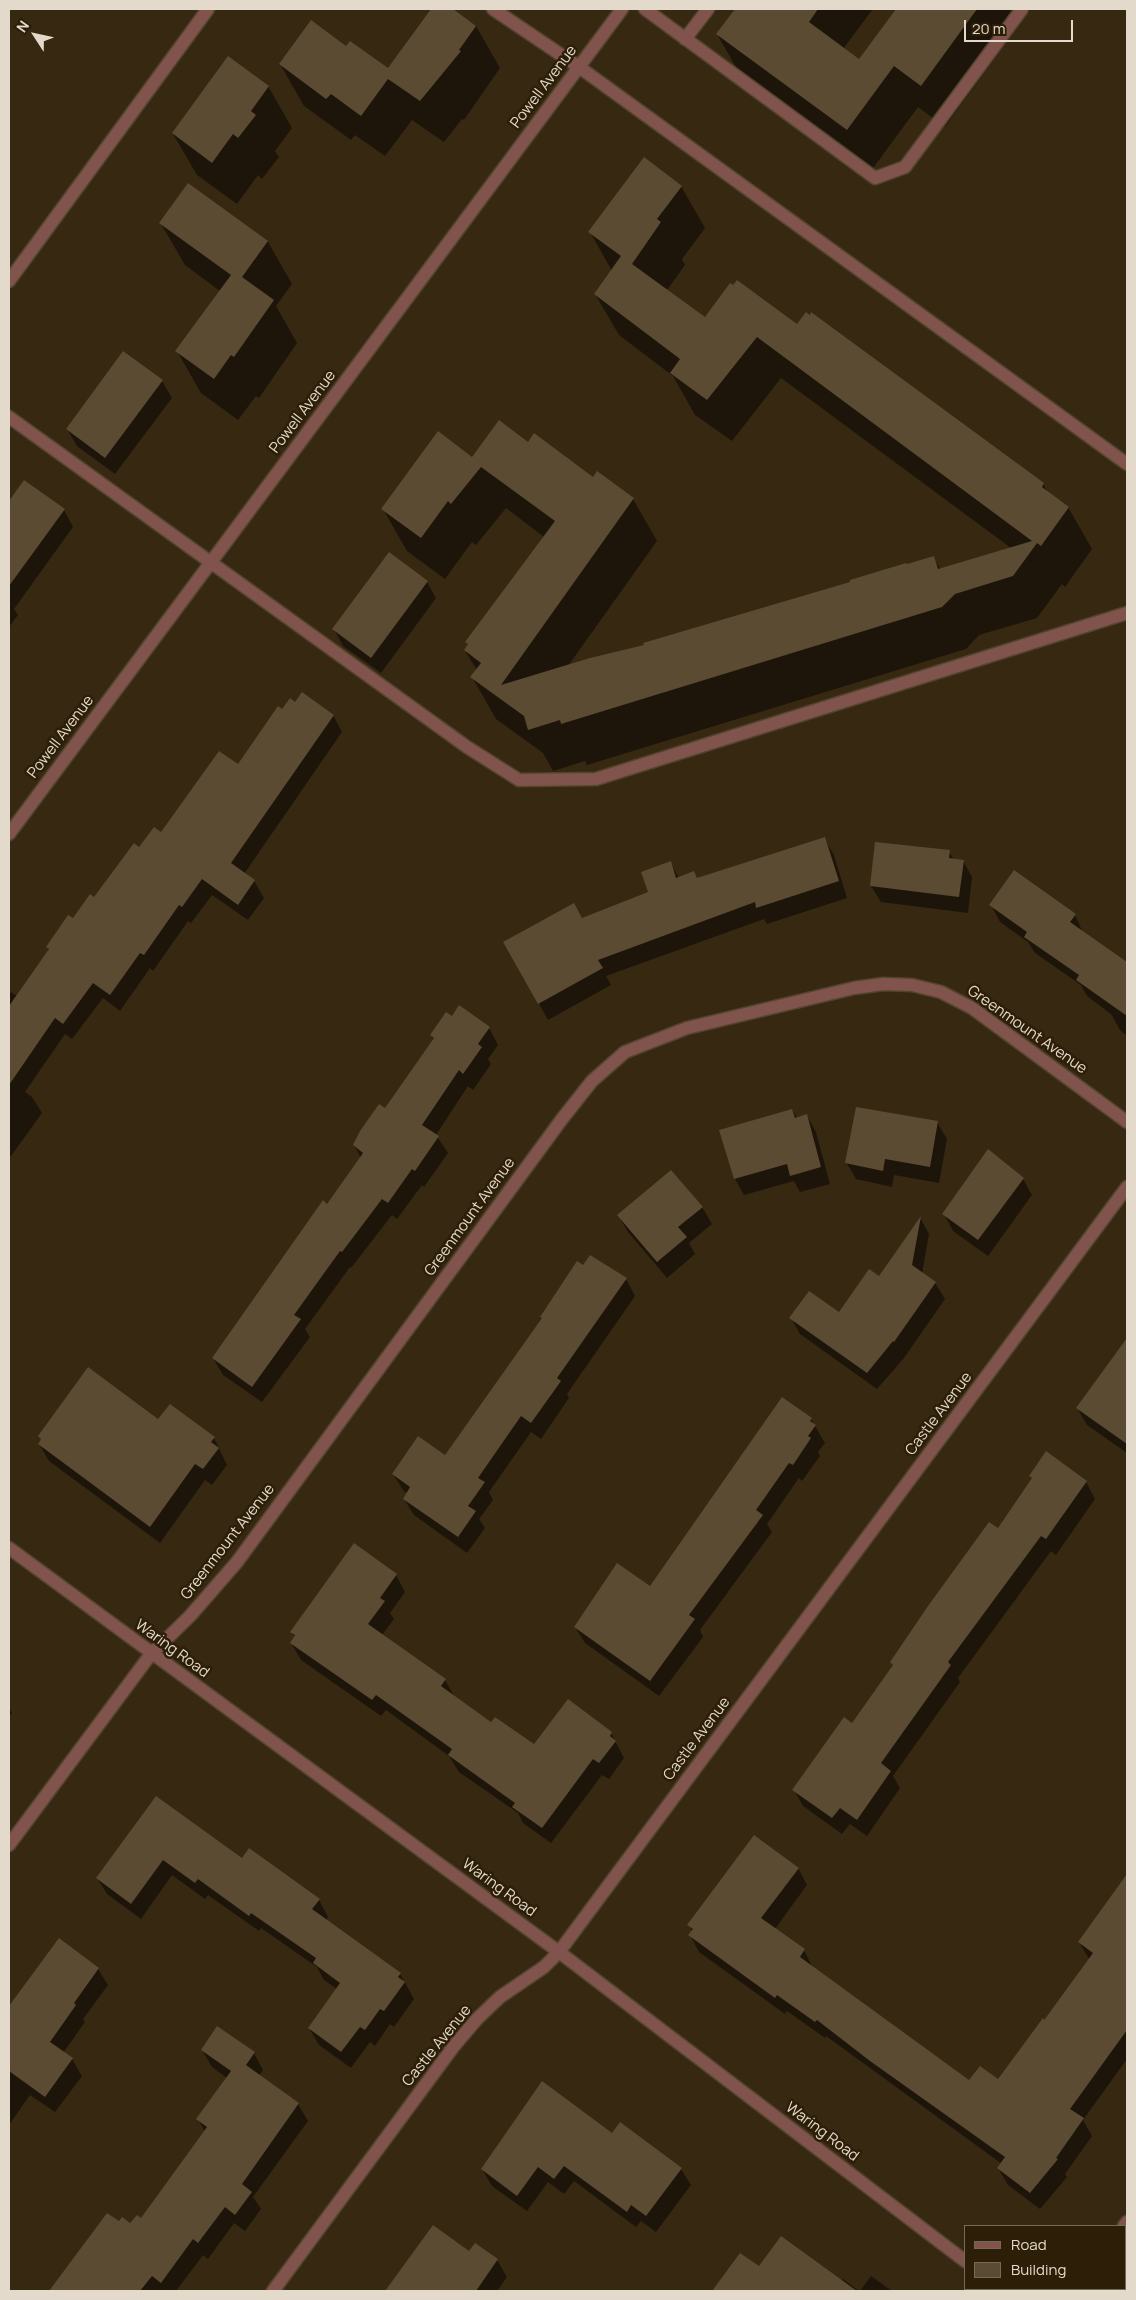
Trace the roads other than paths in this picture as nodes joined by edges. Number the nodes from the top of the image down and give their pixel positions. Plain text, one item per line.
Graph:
1 (208, 9) edge
2 (493, 9) edge
3 (622, 9) edge
4 (645, 9) edge
5 (708, 9) edge
6 (1022, 9) edge
7 (686, 39) junction
8 (579, 67) junction
9 (9, 281) edge
10 (9, 417) edge
11 (1127, 464) edge
12 (211, 563) junction
13 (1127, 613) edge
14 (9, 834) edge
15 (1127, 1122) edge
16 (1127, 1188) edge
17 (9, 1548) edge
18 (151, 1654) junction
19 (9, 1845) edge
20 (559, 1952) junction
21 (964, 2260) edge
22 (273, 2291) edge

1 - 9 street
2 - 8 street
3 - 8 street, Powell Avenue
4 - 7 street
5 - 7 street
6 - 7 street
8 - 11 street
8 - 12 street, Powell Avenue
10 - 12 street
12 - 13 street
12 - 14 street, Powell Avenue
15 - 18 street, Greenmount Avenue
16 - 20 street, Castle Avenue
17 - 18 street, Waring Road
18 - 19 street, Greenmount Avenue
18 - 20 street, Waring Road
20 - 21 street, Waring Road
20 - 22 street, Castle Avenue

